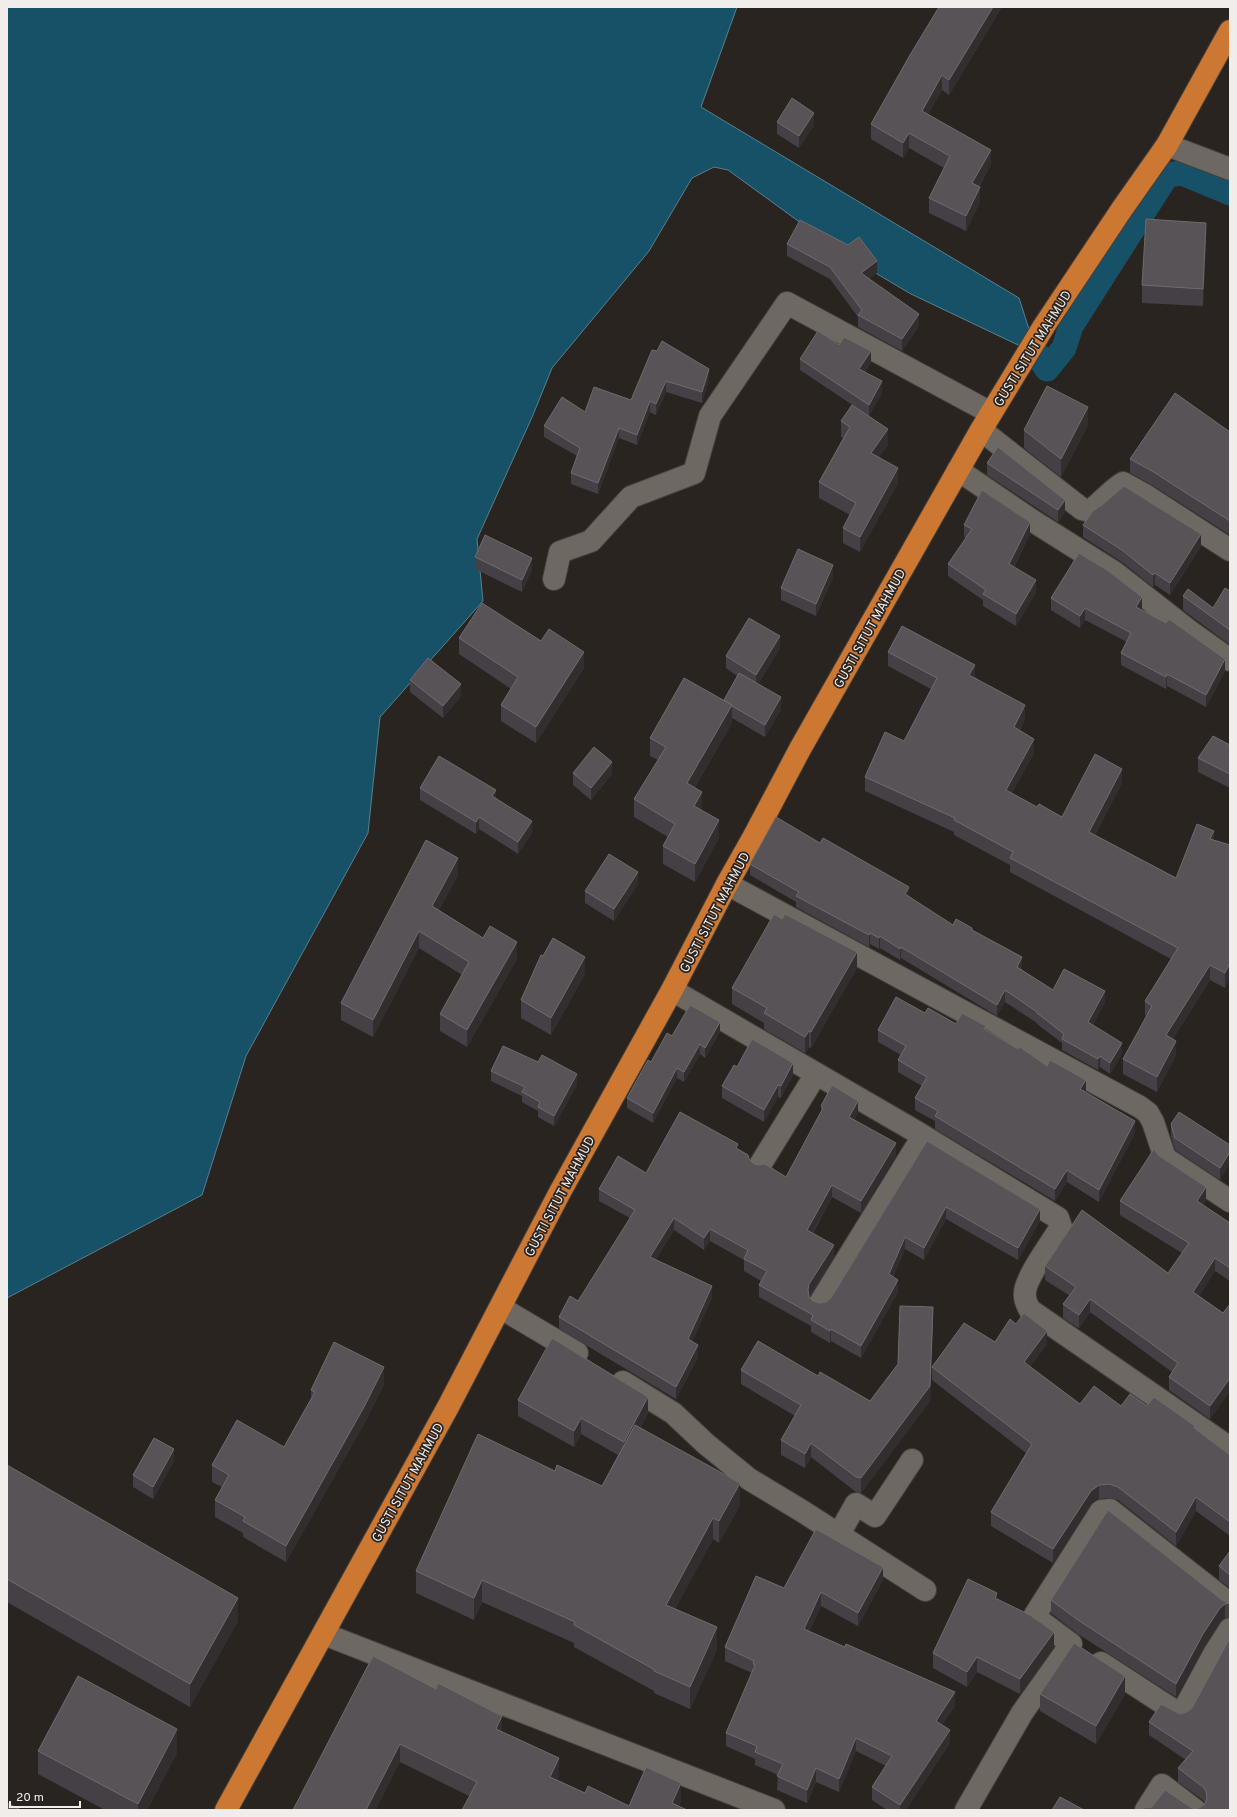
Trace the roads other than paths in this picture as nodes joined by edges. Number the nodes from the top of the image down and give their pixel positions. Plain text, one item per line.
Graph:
1 (1230, 31) edge
2 (1167, 145) junction
3 (1230, 169) edge
4 (986, 421) junction
5 (958, 470) junction
6 (1230, 550) edge
7 (554, 579) dead end
8 (1230, 660) edge
9 (727, 884) junction
10 (672, 990) junction
11 (816, 1074) junction
12 (923, 1136) junction
13 (760, 1165) edge
14 (1230, 1201) edge
15 (820, 1303) edge
16 (501, 1308) junction
17 (1230, 1448) edge
18 (912, 1460) dead end
19 (839, 1534) junction
20 (925, 1590) dead end
21 (1230, 1604) edge
22 (326, 1629) junction
23 (1230, 1629) edge
24 (1071, 1644) junction
25 (226, 1810) edge
26 (774, 1810) edge
27 (966, 1810) edge
28 (1146, 1810) edge
29 (1195, 1810) edge

1 - 2 highway, GUSTI SITUT MAHMUD
2 - 3 street
2 - 4 highway, GUSTI SITUT MAHMUD
4 - 5 highway, GUSTI SITUT MAHMUD
4 - 6 street
4 - 7 street
5 - 8 street
5 - 9 highway, GUSTI SITUT MAHMUD
9 - 10 highway, GUSTI SITUT MAHMUD
9 - 14 street
10 - 11 street
10 - 16 highway, GUSTI SITUT MAHMUD
11 - 12 street
11 - 13 street
12 - 15 street
12 - 17 street
16 - 19 street
16 - 22 highway, GUSTI SITUT MAHMUD
18 - 19 street
19 - 20 street
21 - 24 street
22 - 25 highway, GUSTI SITUT MAHMUD
22 - 26 street
23 - 24 street
24 - 27 street
28 - 29 street

